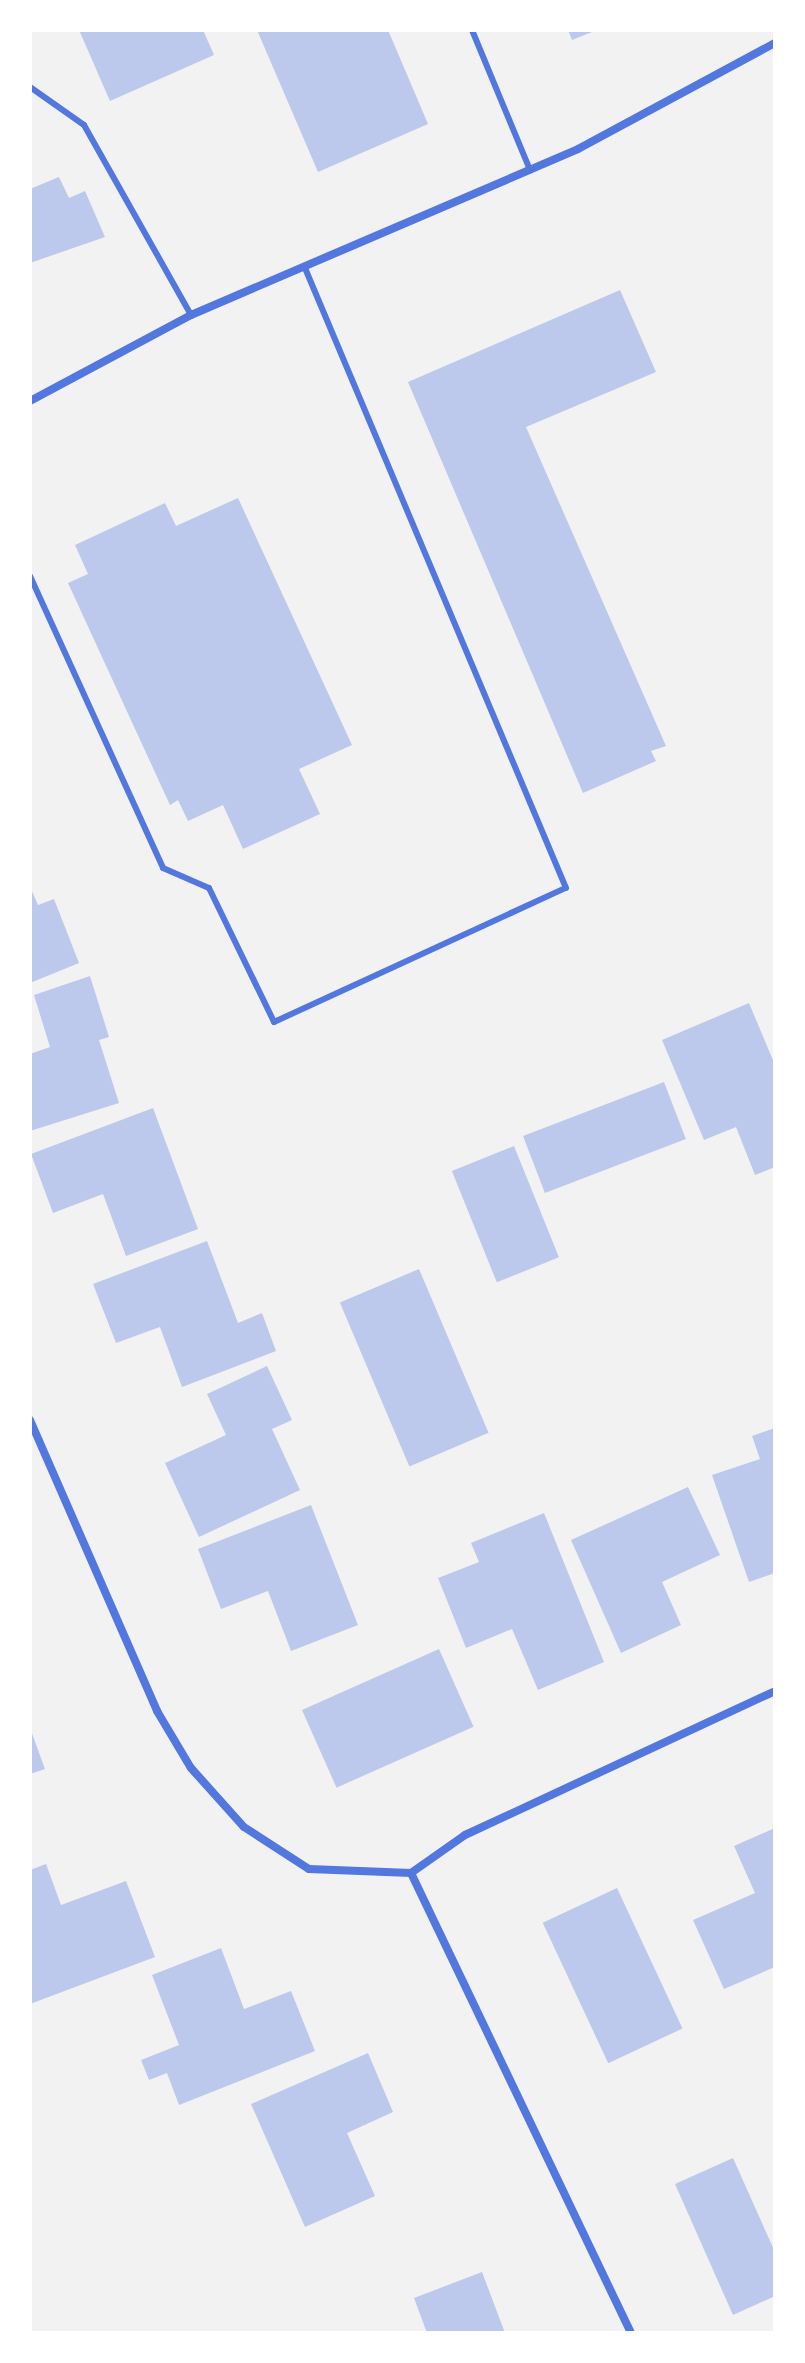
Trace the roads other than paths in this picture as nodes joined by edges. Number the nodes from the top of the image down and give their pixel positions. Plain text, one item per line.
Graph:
1 (472, 30) edge
2 (775, 43) edge
3 (30, 87) edge
4 (530, 170) junction
5 (305, 268) junction
6 (191, 315) junction
7 (30, 401) edge
8 (30, 576) edge
9 (30, 1420) edge
10 (775, 1691) edge
11 (411, 1873) junction
12 (631, 2333) edge

1 - 4 lane
2 - 4 street
3 - 6 lane
4 - 5 street
5 - 6 street
5 - 8 lane
6 - 7 street
9 - 11 street
10 - 11 street
11 - 12 street

